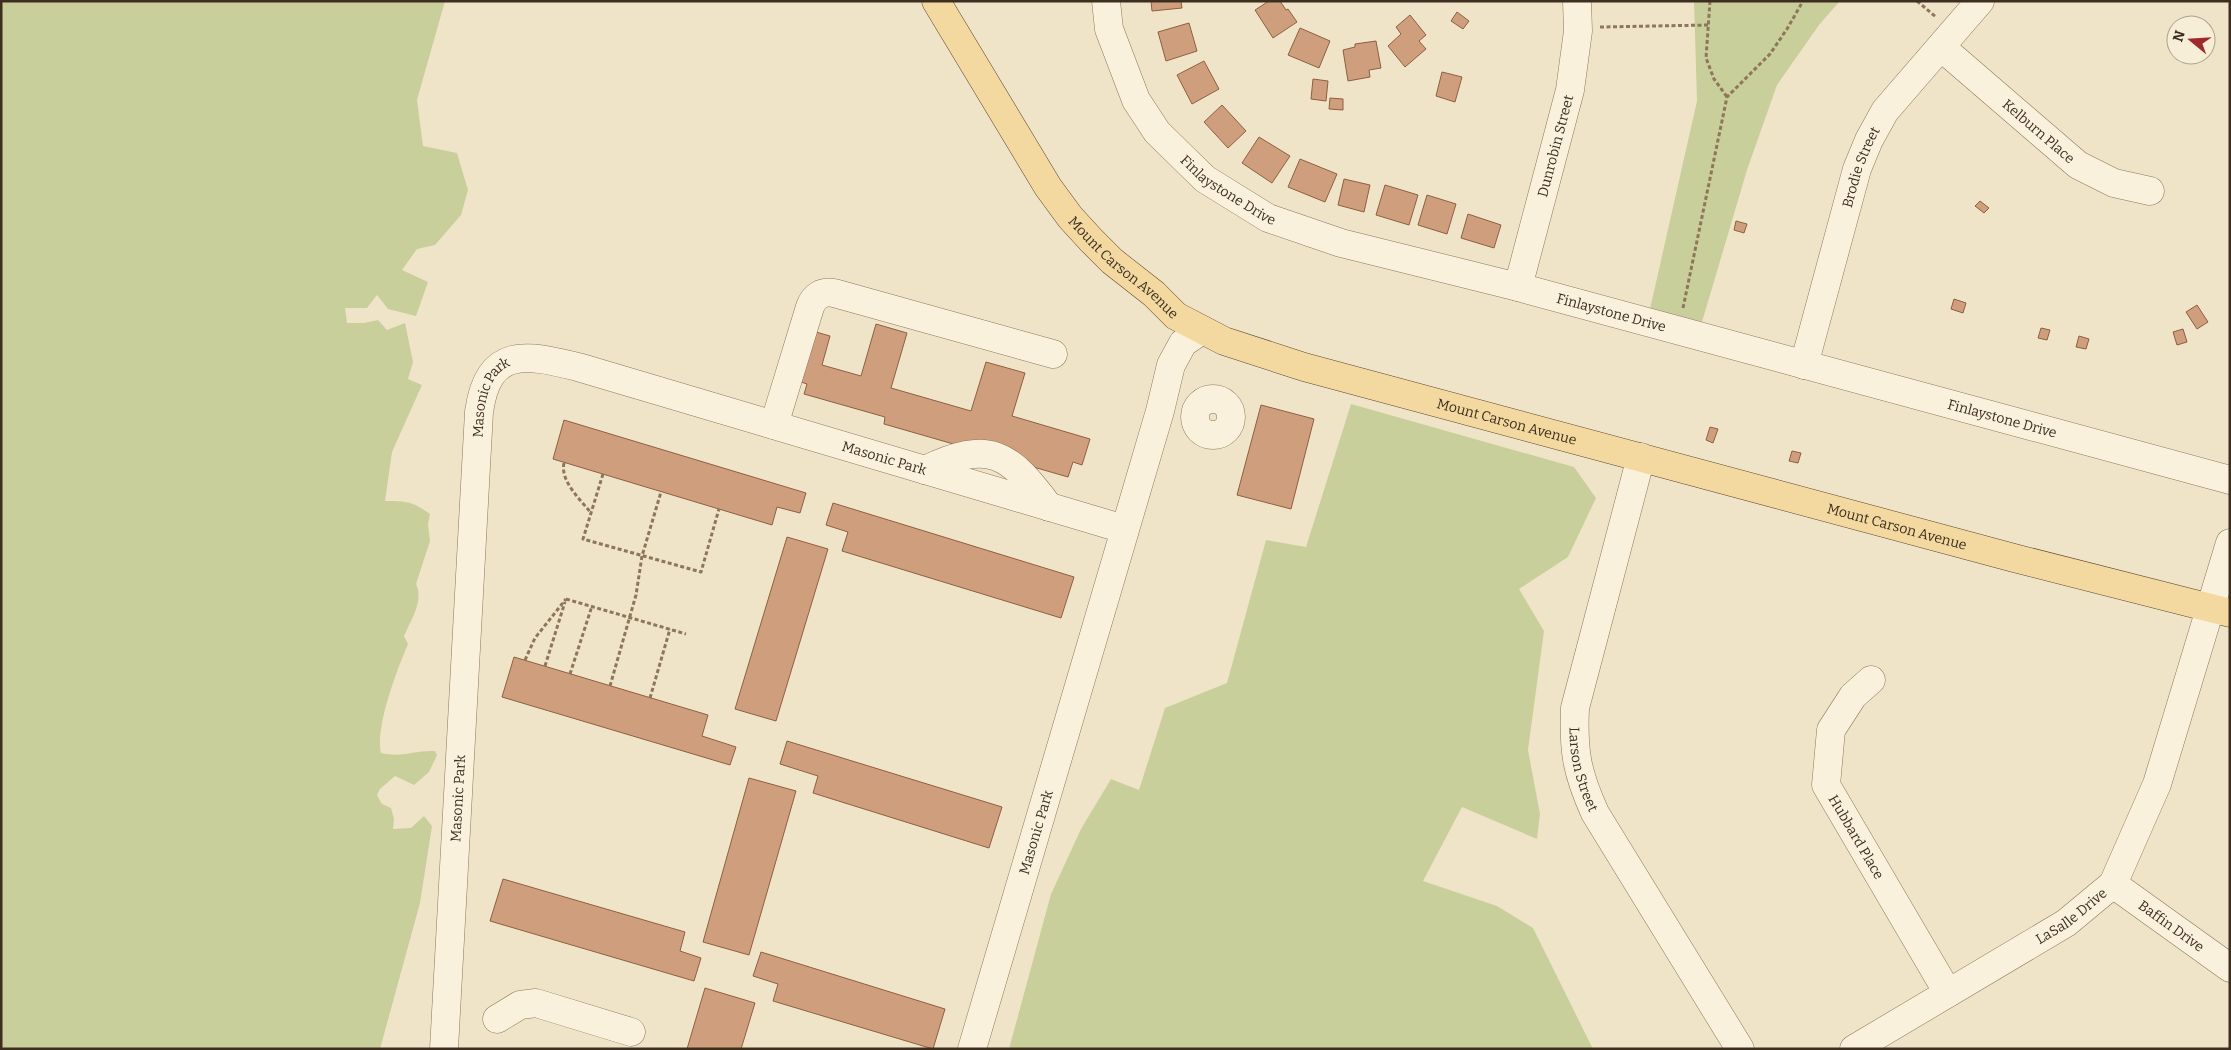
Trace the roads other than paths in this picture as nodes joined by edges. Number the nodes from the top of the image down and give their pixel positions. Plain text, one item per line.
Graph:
1 (936, 1) edge
2 (1106, 1) edge
3 (1980, 1) edge
4 (1577, 14) edge
5 (1941, 47) junction
6 (2150, 191) dead end
7 (1518, 288) junction
8 (1202, 330) junction
9 (1053, 354) dead end
10 (1804, 365) junction
11 (774, 425) junction
12 (1641, 457) junction
13 (2230, 480) edge
14 (1124, 529) junction
15 (2230, 543) edge
16 (2220, 611) edge
17 (1871, 680) dead end
18 (2113, 884) junction
19 (2230, 968) edge
20 (1948, 992) junction
21 (497, 1019) dead end
22 (631, 1032) dead end
23 (444, 1049) edge
24 (972, 1049) edge
25 (1740, 1049) edge
26 (1854, 1049) edge

1 - 8 main road, Mount Carson Avenue
2 - 7 street, Finlaystone Drive
3 - 5 street, Brodie Street
4 - 7 street, Dunrobin Street
5 - 6 street, Kelburn Place
5 - 10 street, Brodie Street
7 - 10 street, Finlaystone Drive
8 - 12 main road, Mount Carson Avenue
8 - 14 street, Masonic Park
9 - 11 street
10 - 13 street, Finlaystone Drive
11 - 14 street, Masonic Park
11 - 23 street, Masonic Park
12 - 16 main road, Mount Carson Avenue
12 - 25 street, Larson Street
14 - 24 street, Masonic Park
15 - 16 street
16 - 18 street, LaSalle Drive
17 - 20 street, Hubbard Place
18 - 19 street, Baffin Drive
18 - 20 street, LaSalle Drive
20 - 26 street, LaSalle Drive
21 - 22 street

